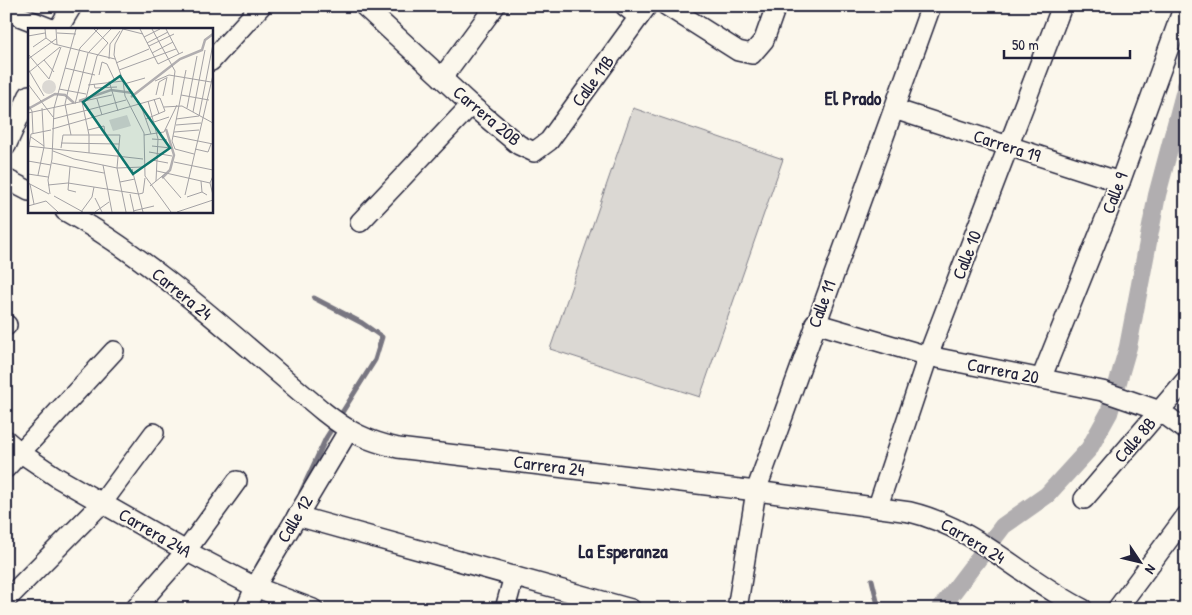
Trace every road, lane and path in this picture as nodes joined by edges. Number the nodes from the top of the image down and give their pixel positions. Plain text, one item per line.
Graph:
1 (72, 6) edge
2 (261, 6) edge
3 (364, 6) edge
4 (495, 6) edge
5 (667, 6) edge
6 (776, 6) edge
7 (931, 6) edge
8 (1062, 6) edge
9 (1184, 6) edge
10 (637, 10) edge
11 (6, 11) edge
12 (49, 28) edge
13 (59, 28) edge
14 (1180, 35) edge
15 (212, 60) edge
16 (442, 78) junction
17 (28, 97) edge
18 (471, 105) junction
19 (894, 108) junction
20 (6, 146) edge
21 (1009, 147) junction
22 (534, 152) joint
23 (6, 179) edge
24 (1120, 182) junction
25 (28, 190) edge
26 (69, 212) edge
27 (94, 218) edge
28 (360, 222) dead end
29 (815, 323) junction
30 (114, 351) dead end
31 (928, 356) junction
32 (1041, 379) junction
33 (1186, 380) edge
34 (1160, 411) junction
35 (344, 428) junction
36 (1186, 430) edge
37 (154, 434) dead end
38 (6, 440) edge
39 (21, 453) junction
40 (6, 468) edge
41 (237, 480) dead end
42 (756, 491) junction
43 (1084, 499) dead end
44 (102, 503) junction
45 (878, 506) junction
46 (297, 516) junction
47 (1184, 521) edge
48 (186, 552) junction
49 (514, 576) junction
50 (255, 587) junction
51 (6, 600) edge
52 (1063, 604) edge
53 (135, 609) edge
54 (246, 609) edge
55 (313, 609) edge
56 (504, 609) edge
57 (631, 609) edge
58 (737, 609) edge
59 (1083, 609) edge
60 (1117, 609) edge

1 - 13 street
2 - 15 street
3 - 16 street, Carrera 20B
4 - 16 street
5 - 6 street
7 - 19 street, Calle 11
8 - 21 street, Calle 10
9 - 14 street, Calle 9
10 - 22 street, Calle 11B
11 - 12 street
14 - 24 street, Calle 9
16 - 18 street, Carrera 20B
17 - 20 street
18 - 22 street, Carrera 20B
18 - 28 street
19 - 21 street, Carrera 19
19 - 29 street, Calle 11
21 - 24 street, Carrera 19
21 - 31 street, Calle 10
23 - 25 street
24 - 32 street, Calle 9
26 - 27 street, Carrera 24
27 - 35 street, Carrera 24
29 - 31 street, Carrera 20
29 - 42 street, Calle 11
30 - 39 street
31 - 32 street, Carrera 20
31 - 45 street, Calle 10
32 - 34 street, Carrera 20
33 - 34 street, Calle 8B
34 - 36 street, Carrera 20
34 - 43 street, Calle 8B
35 - 42 street, Carrera 24
35 - 46 street, Calle 12
37 - 44 street
38 - 39 street, Carrera 24A
39 - 40 street
39 - 44 street, Carrera 24A
41 - 48 street
42 - 45 street, Carrera 24
42 - 58 street, Calle 11
44 - 48 street, Carrera 24A
44 - 51 street
45 - 52 street, Carrera 24
46 - 49 street
46 - 50 street, Calle 12
47 - 60 street
48 - 50 street, Carrera 24A
48 - 53 street
49 - 56 street
49 - 57 street
50 - 54 street, Calle 12
50 - 55 street, Carrera 24A
52 - 59 street, Carrera 24

